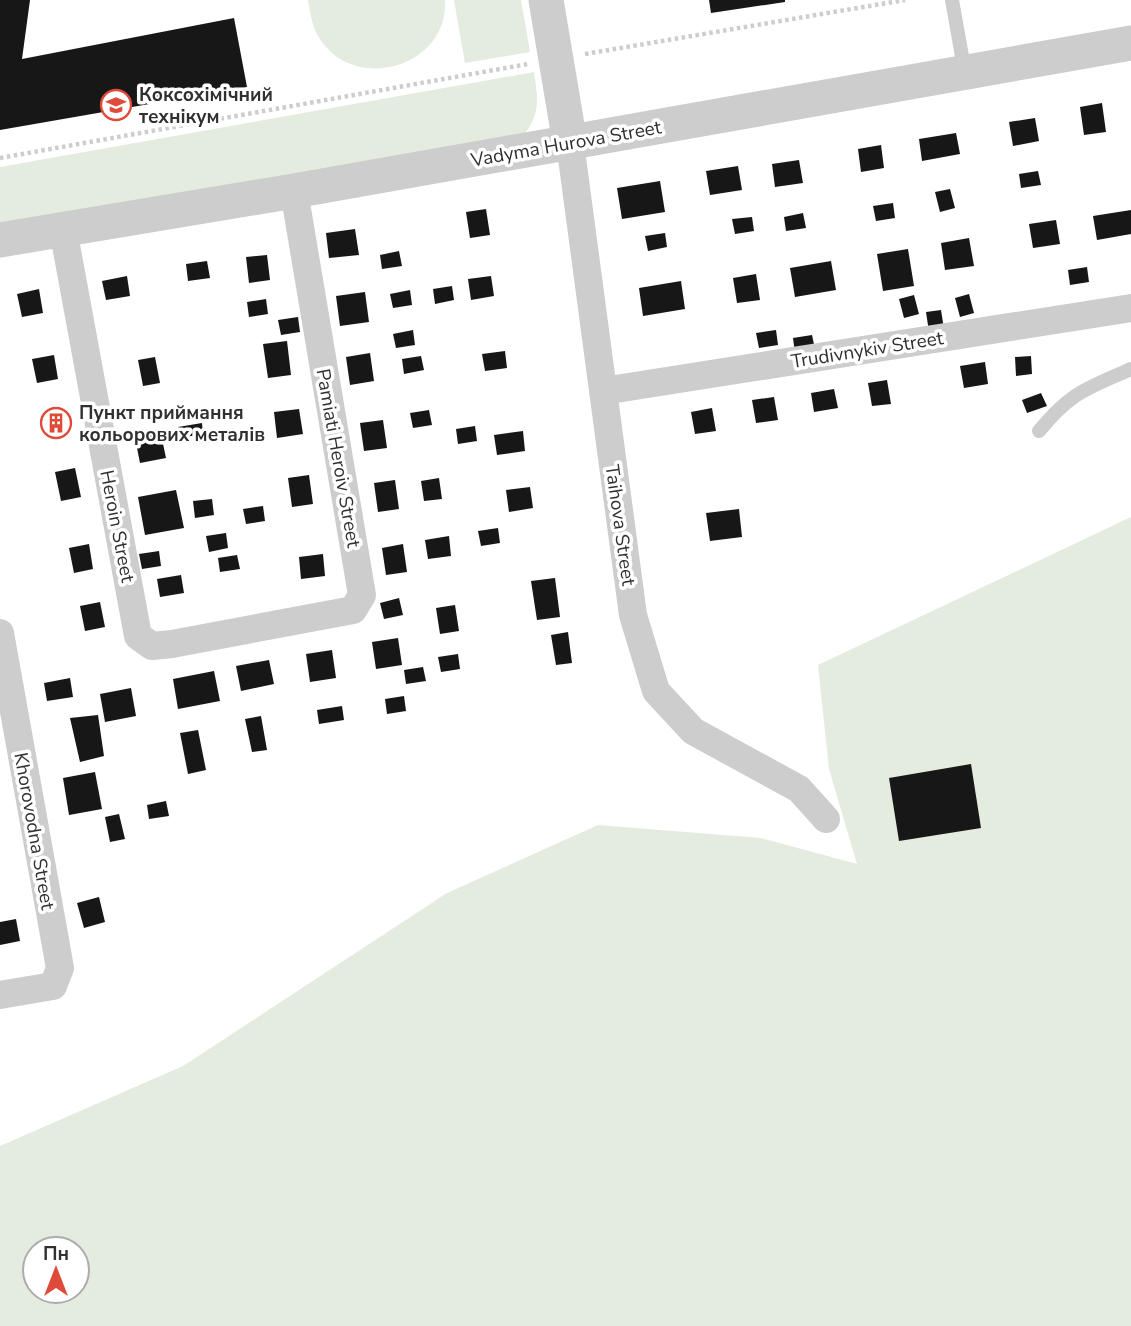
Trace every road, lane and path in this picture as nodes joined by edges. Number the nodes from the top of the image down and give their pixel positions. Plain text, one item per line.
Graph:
1 (546, 0) edge
2 (905, 0) edge
3 (952, 0) edge
4 (1131, 43) edge
5 (556, 59) junction
6 (965, 73) junction
7 (570, 143) junction
8 (0, 158) edge
9 (294, 191) junction
10 (63, 229) junction
11 (0, 240) edge
12 (1131, 308) edge
13 (1131, 369) edge
14 (603, 391) junction
15 (1039, 431) dead end
16 (240, 631) joint
17 (0, 633) edge
18 (826, 819) dead end
19 (0, 995) edge

1 - 5 street
2 - 5 path
3 - 6 lane
4 - 6 street, Vadyma Hurova Street
5 - 7 street
5 - 8 path
6 - 7 street, Vadyma Hurova Street
7 - 9 street, Vadyma Hurova Street
7 - 14 street, Taihova Street
9 - 10 street, Vadyma Hurova Street
9 - 16 street, Pamiati Heroiv Street
10 - 11 street, Vadyma Hurova Street
10 - 16 street, Heroin Street
12 - 14 street, Trudivnykiv Street
13 - 15 lane
14 - 18 street, Taihova Street
17 - 19 street, Khorovodna Street

